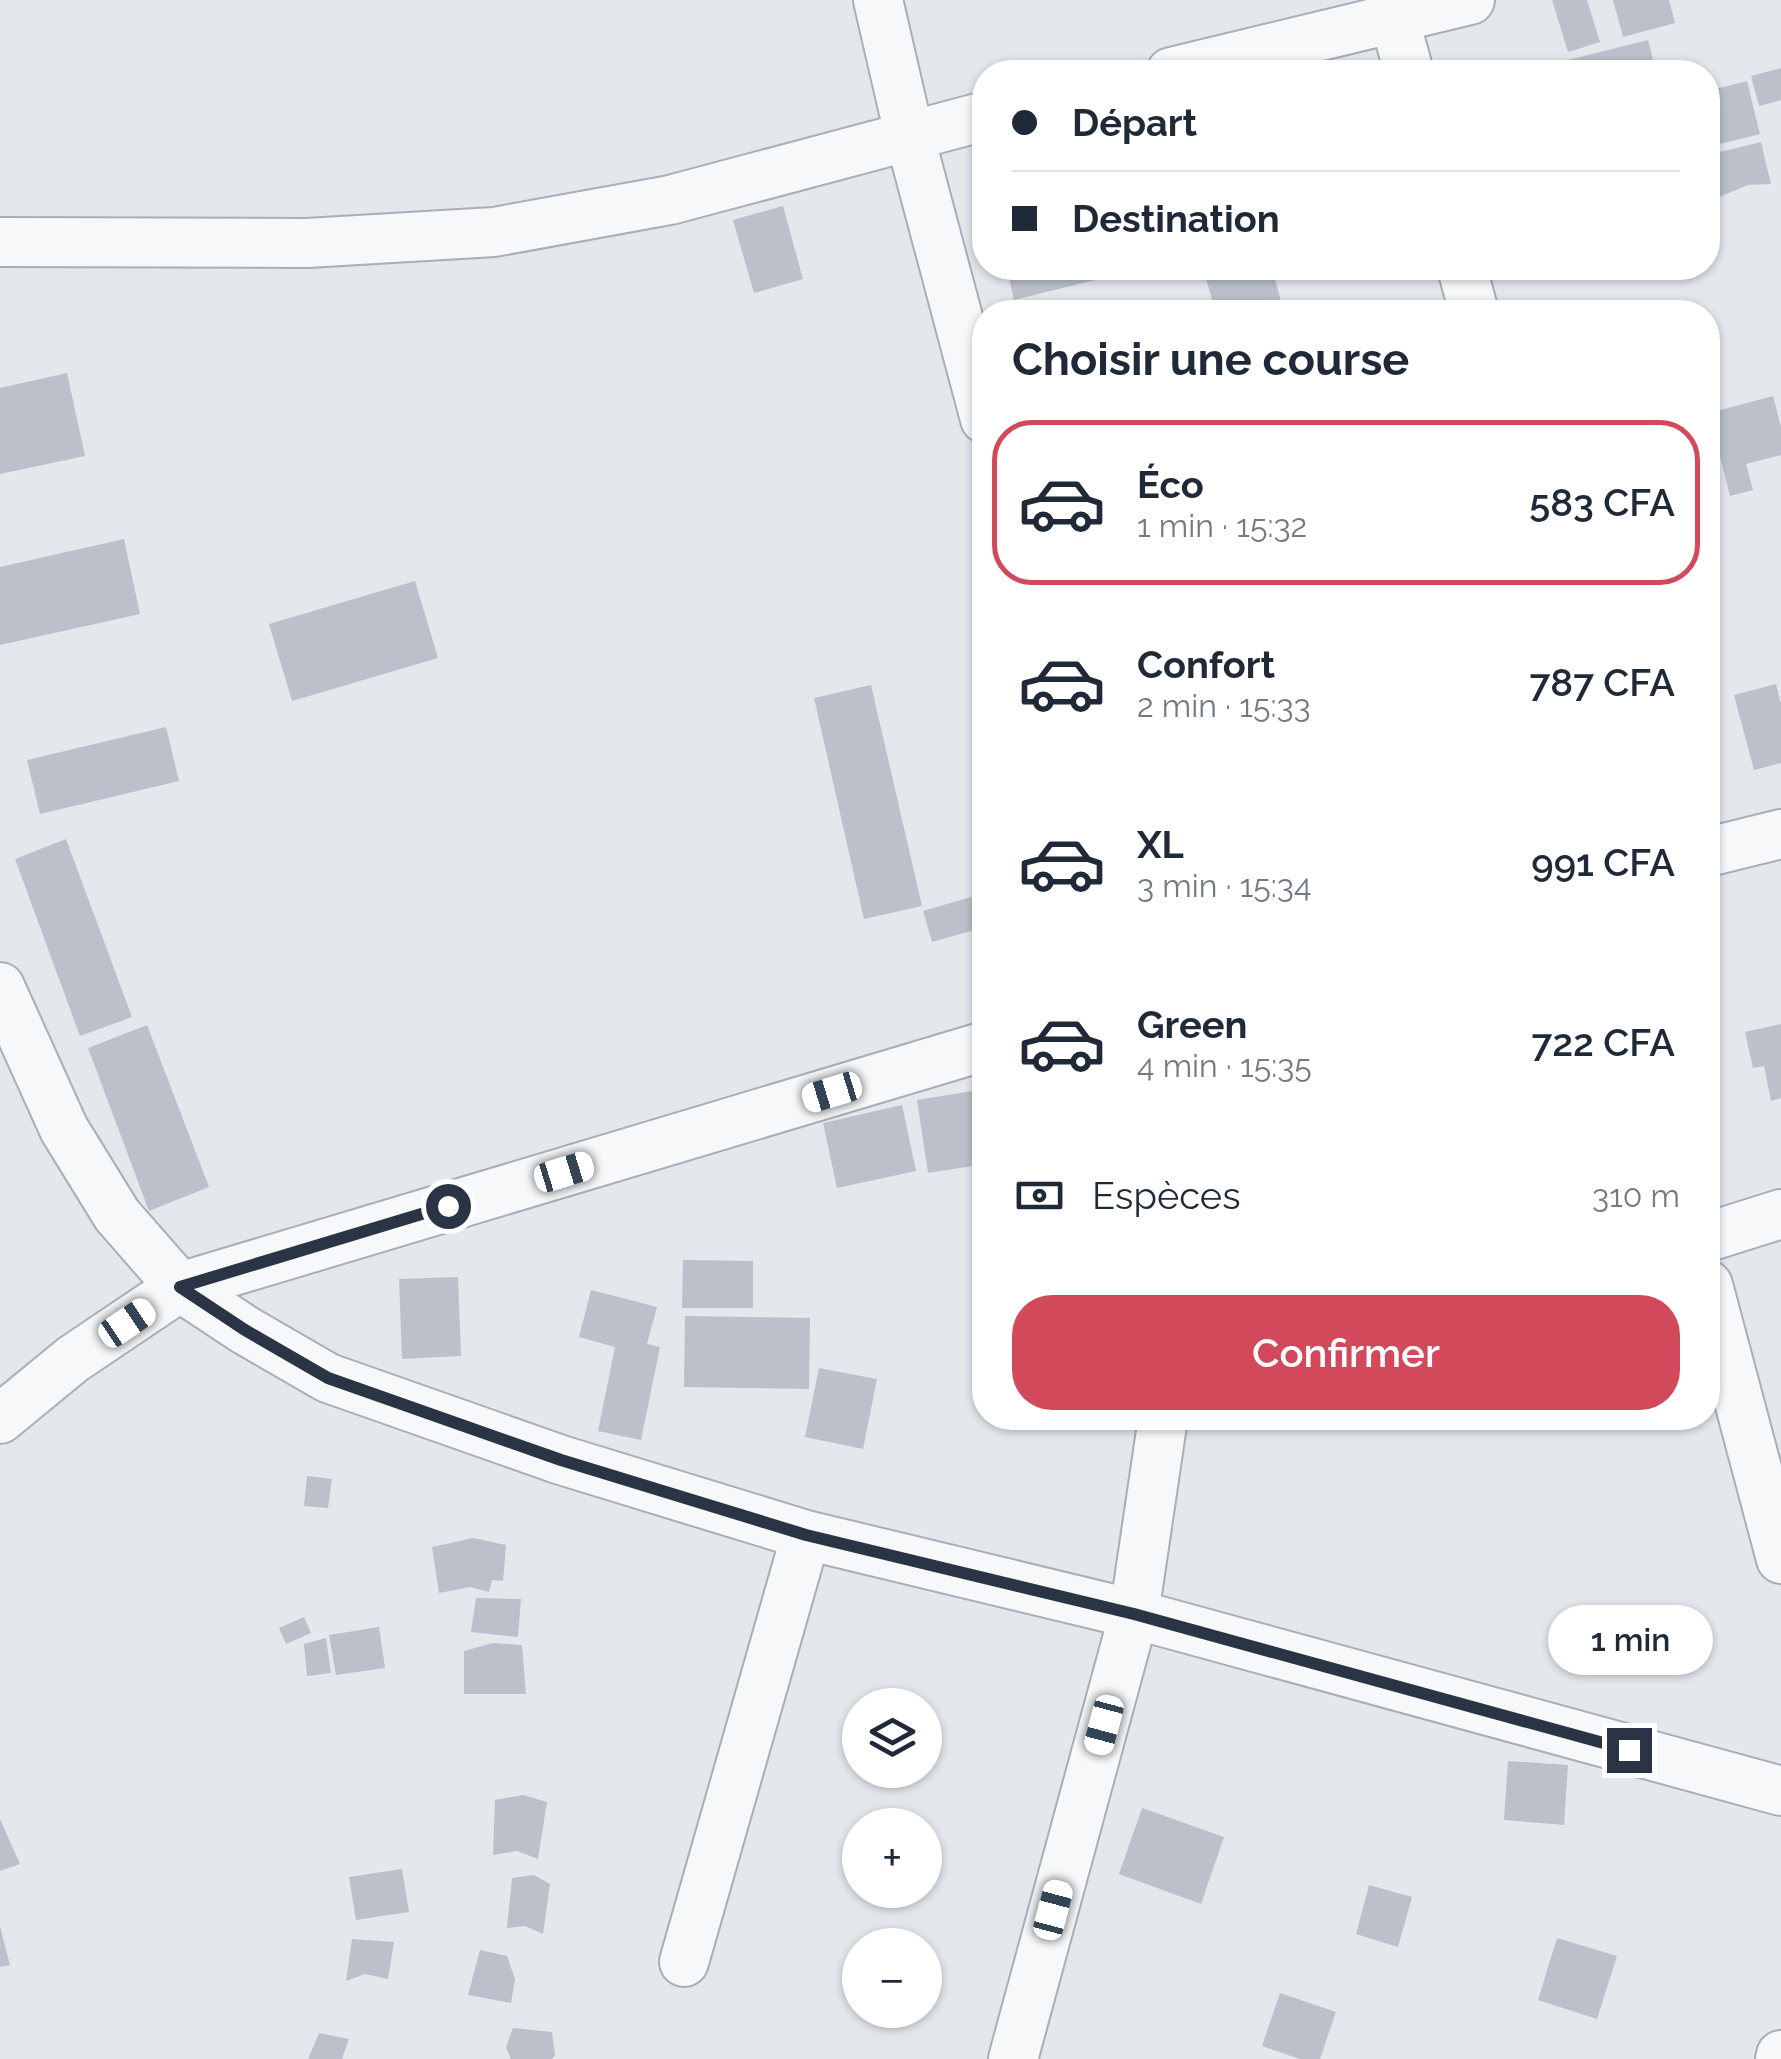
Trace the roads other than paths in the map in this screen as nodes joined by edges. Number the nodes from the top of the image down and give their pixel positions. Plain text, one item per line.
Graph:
1 (878, 0) edge
2 (1470, 0) edge
3 (1392, 10) edge
4 (1215, 60) edge
5 (1406, 60) edge
6 (972, 119) edge
7 (909, 134) junction
8 (0, 242) edge
9 (972, 369) edge
10 (1781, 834) edge
11 (1720, 849) edge
12 (0, 987) edge
13 (972, 1050) edge
14 (1781, 1214) edge
15 (1720, 1232) edge
16 (180, 1287) junction
17 (1720, 1330) edge
18 (0, 1419) edge
19 (1161, 1430) edge
20 (806, 1535) junction
21 (1781, 1560) edge
22 (1134, 1614) junction
23 (1781, 1792) edge
24 (684, 1962) dead end
25 (1013, 2059) edge

1 - 7 street
2 - 3 street
3 - 4 street
3 - 5 street
6 - 7 street
7 - 8 street
7 - 9 street
10 - 11 street
12 - 16 street
13 - 16 street
14 - 15 street
16 - 18 street
16 - 20 street
17 - 21 street
19 - 22 street
20 - 22 street
20 - 24 street
22 - 23 street
22 - 25 street

